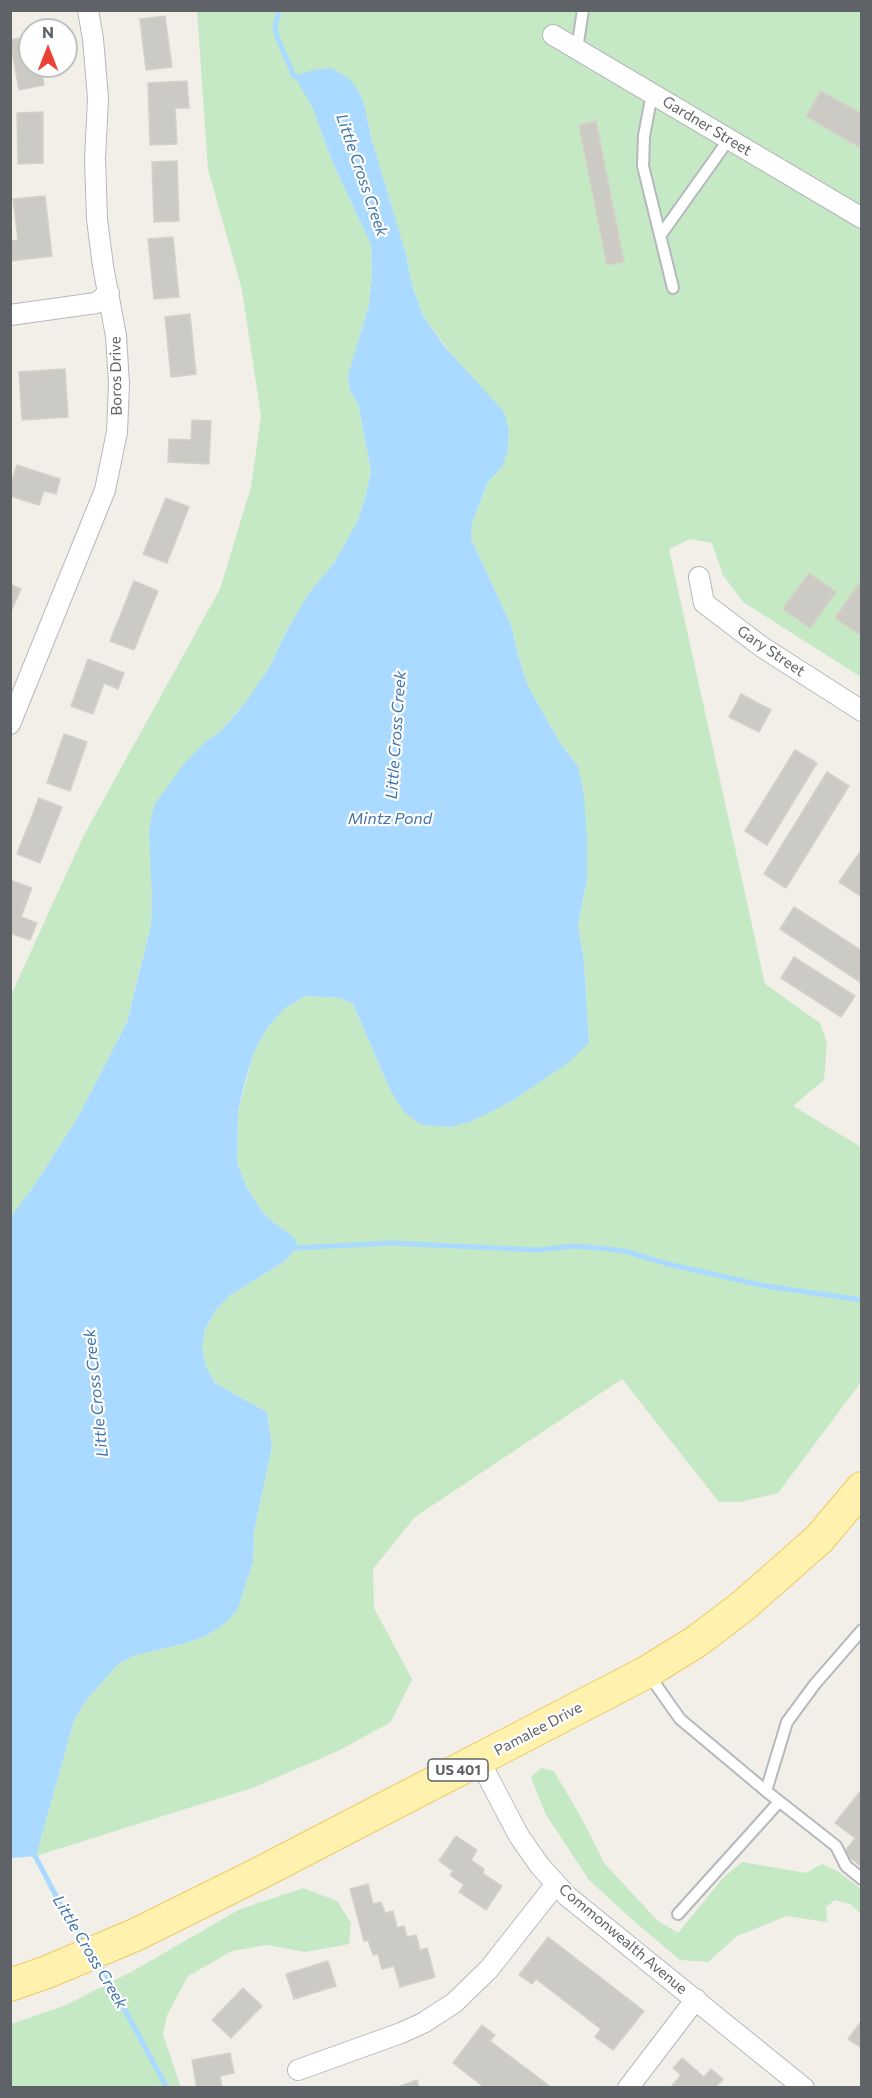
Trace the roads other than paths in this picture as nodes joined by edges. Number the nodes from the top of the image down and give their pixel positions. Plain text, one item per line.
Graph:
1 (88, 10) edge
2 (583, 10) edge
3 (553, 35) dead end
4 (577, 49) junction
5 (652, 94) junction
6 (729, 139) junction
7 (861, 218) edge
8 (660, 236) junction
9 (673, 288) dead end
10 (109, 293) junction
11 (10, 315) edge
12 (699, 577) dead end
13 (16, 692) edge
14 (861, 711) edge
15 (10, 724) edge
16 (861, 1488) edge
17 (861, 1630) edge
18 (647, 1672) junction
19 (479, 1760) junction
20 (766, 1791) junction
21 (780, 1802) junction
22 (861, 1880) edge
23 (556, 1884) junction
24 (678, 1914) dead end
25 (10, 1984) edge
26 (696, 1999) junction
27 (298, 2070) dead end
28 (628, 2088) edge
29 (804, 2088) edge

1 - 10 street, Boros Drive
2 - 4 lane
3 - 4 street, Gardner Street
4 - 5 street, Gardner Street
5 - 6 street, Gardner Street
5 - 8 lane
6 - 7 street, Gardner Street
6 - 8 lane
8 - 9 lane
10 - 11 street
10 - 13 street, Boros Drive
12 - 14 street, Gary Street
13 - 15 street, Boros Drive
16 - 18 main road, Pamalee Drive / US 401
17 - 20 lane
18 - 19 main road, Pamalee Drive / US 401
18 - 20 lane
19 - 23 street, Commonwealth Avenue
19 - 25 main road, Pamalee Drive / US 401
20 - 21 lane
21 - 22 lane
21 - 24 lane
23 - 26 street, Commonwealth Avenue
23 - 27 street
26 - 28 street
26 - 29 street, Commonwealth Avenue

